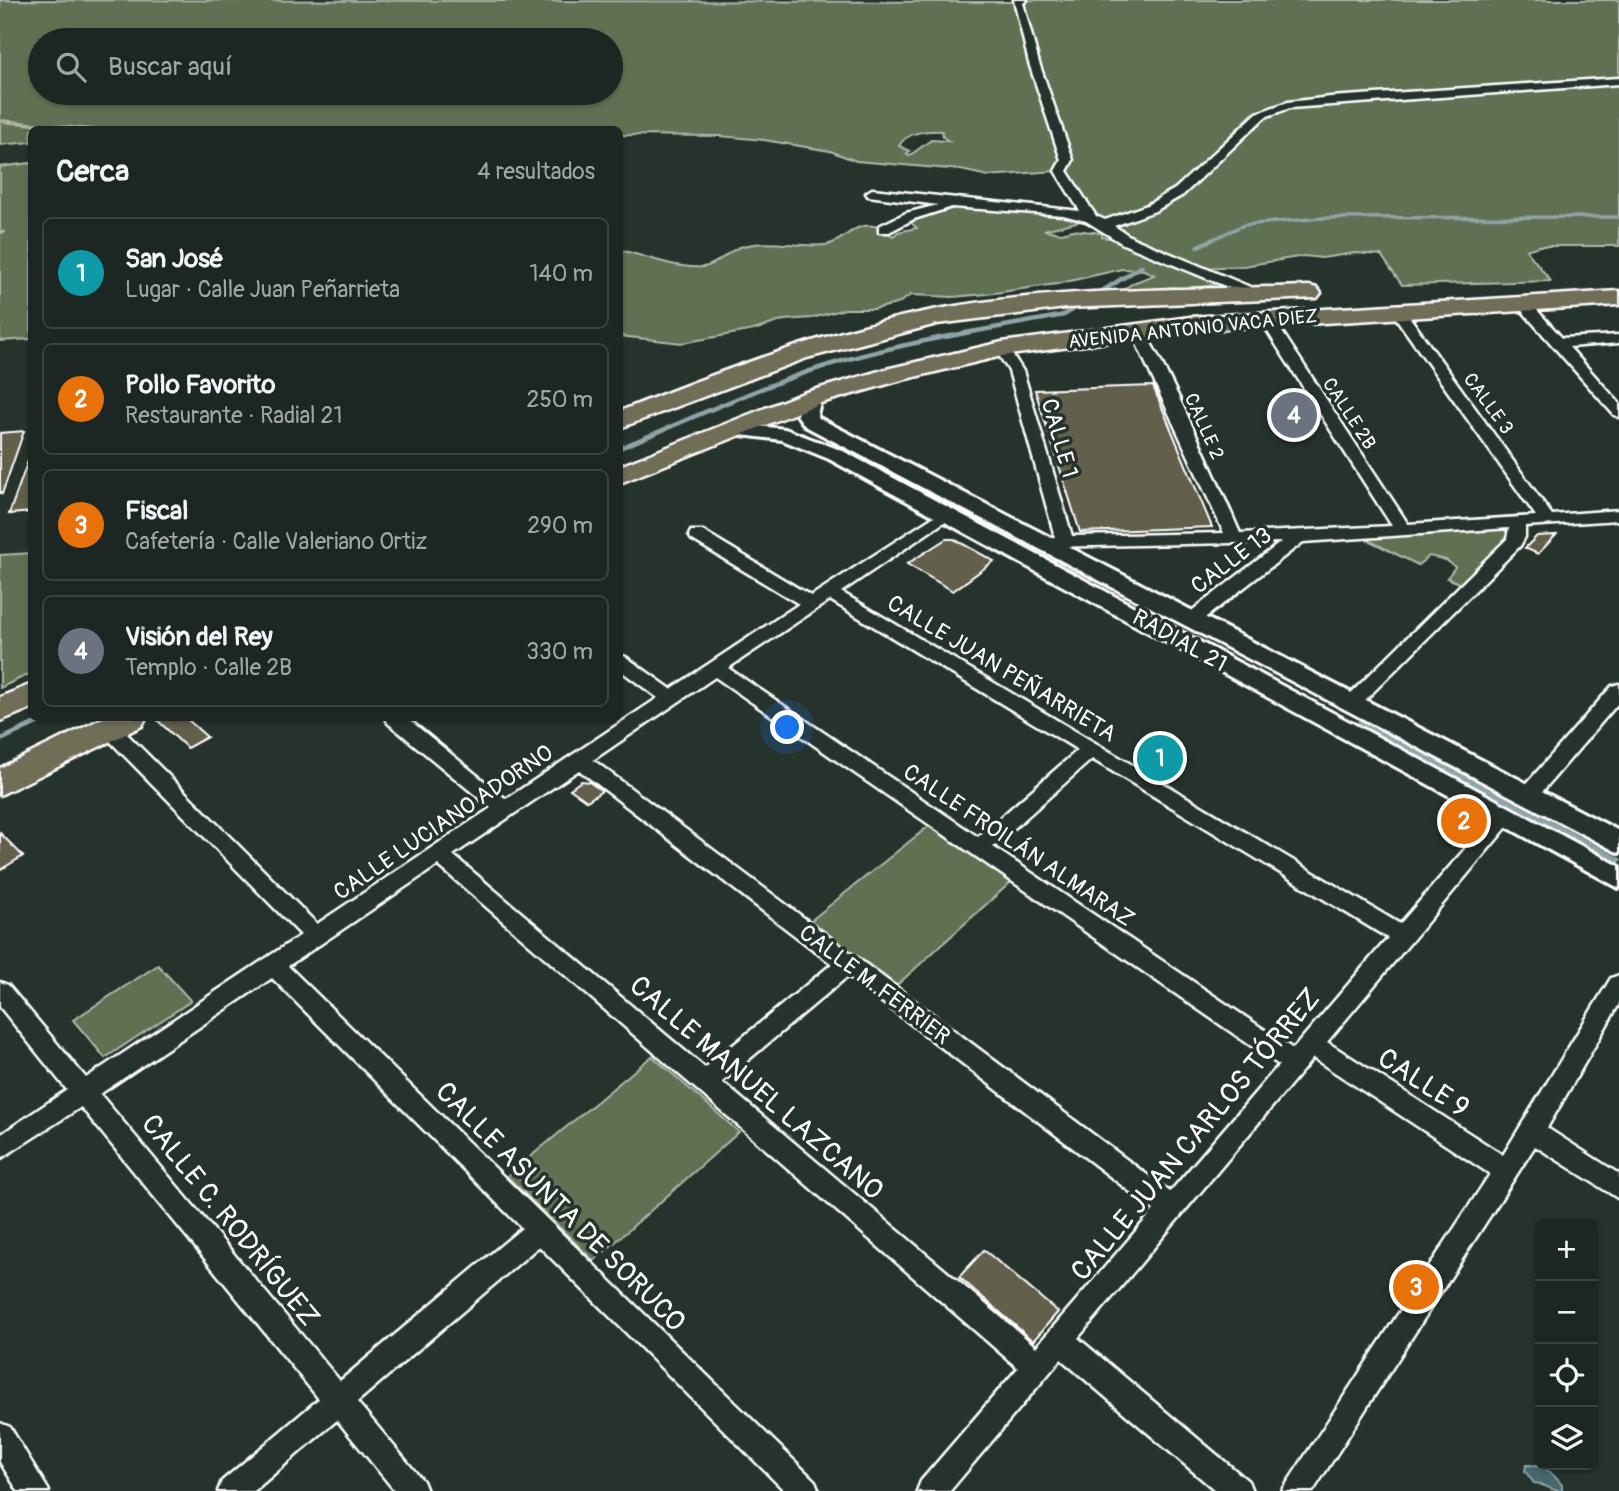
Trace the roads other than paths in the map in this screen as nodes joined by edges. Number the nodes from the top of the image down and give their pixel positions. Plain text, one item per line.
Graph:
1 (1016, 1) edge
2 (1619, 81) edge
3 (873, 193) dead end
4 (960, 204) junction
5 (1090, 217) junction
6 (1104, 225) junction
7 (884, 229) dead end
8 (1619, 284) edge
9 (1256, 295) junction
10 (1619, 298) edge
11 (1522, 302) junction
12 (1398, 311) junction
13 (1266, 318) junction
14 (1137, 329) junction
15 (864, 337) junction
16 (1619, 339) edge
17 (1558, 343) junction
18 (1002, 349) junction
19 (891, 368) junction
20 (812, 398) junction
21 (1619, 412) edge
22 (623, 419) edge
23 (732, 429) junction
24 (845, 450) junction
25 (623, 474) edge
26 (947, 513) junction
27 (1619, 514) edge
28 (1547, 519) junction
29 (1517, 521) junction
30 (1402, 528) junction
31 (697, 535) dead end
32 (1299, 537) junction
33 (1236, 540) junction
34 (1055, 542) junction
35 (829, 592) junction
36 (811, 604) junction
37 (1191, 620) junction
38 (623, 663) edge
39 (715, 668) junction
40 (1619, 690) edge
41 (28, 697) edge
42 (671, 698) junction
43 (1349, 703) junction
44 (0, 710) edge
45 (398, 721) edge
46 (119, 723) edge
47 (1090, 750) junction
48 (579, 760) junction
49 (1429, 760) junction
50 (0, 783) edge
51 (1528, 795) junction
52 (505, 809) junction
53 (1505, 816) junction
54 (1619, 843) edge
55 (979, 848) junction
56 (439, 854) junction
57 (1619, 878) edge
58 (316, 936) junction
59 (1403, 936) junction
60 (848, 963) junction
61 (273, 965) junction
62 (1619, 984) edge
63 (0, 991) edge
64 (1303, 1053) junction
65 (705, 1082) junction
66 (85, 1091) junction
67 (1532, 1131) junction
68 (0, 1148) edge
69 (1505, 1170) junction
70 (1619, 1188) edge
71 (1171, 1208) junction
72 (540, 1229) junction
73 (1059, 1340) junction
74 (1037, 1366) junction
75 (338, 1401) junction
76 (0, 1437) edge
77 (35, 1491) edge
78 (232, 1491) edge
79 (413, 1491) edge
80 (805, 1491) edge
81 (931, 1491) edge
82 (1238, 1491) edge
83 (1296, 1491) edge

1 - 5 street
2 - 6 street
3 - 4 street
4 - 5 street
4 - 7 street
5 - 6 street
6 - 9 street
8 - 9 highway, AVENIDA ANTONIO VACA DIEZ
9 - 15 highway, AVENIDA ANTONIO VACA DIEZ
10 - 11 highway, AVENIDA ANTONIO VACA DIEZ
11 - 12 highway, AVENIDA ANTONIO VACA DIEZ
11 - 17 street
12 - 13 highway, AVENIDA ANTONIO VACA DIEZ
12 - 28 street, CALLE 3
13 - 14 highway, AVENIDA ANTONIO VACA DIEZ
13 - 30 street, CALLE 2B
14 - 18 highway, AVENIDA ANTONIO VACA DIEZ
14 - 33 street, CALLE 2
15 - 19 highway
15 - 22 highway, AVENIDA ANTONIO VACA DIEZ
16 - 17 street
17 - 21 street
18 - 19 highway, AVENIDA ANTONIO VACA DIEZ
18 - 34 street, CALLE 1
19 - 20 highway, AVENIDA ANTONIO VACA DIEZ
20 - 23 highway, AVENIDA ANTONIO VACA DIEZ
20 - 24 street, RADIAL 21
23 - 24 street, RADIAL 21
23 - 25 highway, AVENIDA ANTONIO VACA DIEZ
24 - 26 street, RADIAL 21
24 - 34 street, RADIAL 21
26 - 35 street, CALLE LUCIANO ADORNO
26 - 49 street, RADIAL 21
27 - 28 street
28 - 29 street
29 - 30 street
29 - 43 street
30 - 32 street
31 - 36 street
32 - 33 street
32 - 37 street, CALLE 13
33 - 34 street
34 - 37 street, RADIAL 21
35 - 36 street, CALLE LUCIANO ADORNO
35 - 47 street, CALLE JUAN PEÑARRIETA
36 - 39 street, CALLE LUCIANO ADORNO
37 - 43 street, RADIAL 21
38 - 42 street
39 - 42 street, CALLE LUCIANO ADORNO
39 - 55 street, CALLE FROILÁN ALMARAZ
40 - 51 street
41 - 44 highway
42 - 48 street, CALLE LUCIANO ADORNO
43 - 49 street, RADIAL 21
45 - 52 street
46 - 50 highway
46 - 58 street
47 - 55 street
47 - 59 street, CALLE JUAN PEÑARRIETA
48 - 52 street, CALLE LUCIANO ADORNO
48 - 60 street, CALLE M. FERRIER
49 - 51 street, RADIAL 21
49 - 53 street, RADIAL 21
51 - 54 street, RADIAL 21
52 - 56 street, CALLE LUCIANO ADORNO
53 - 57 street, RADIAL 21
53 - 59 street, CALLE JUAN CARLOS TÓRREZ
55 - 64 street, CALLE FROILÁN ALMARAZ
56 - 58 street, CALLE LUCIANO ADORNO
56 - 65 street, CALLE MANUEL LAZCANO
58 - 61 street, CALLE LUCIANO ADORNO
59 - 64 street, CALLE JUAN CARLOS TÓRREZ
60 - 65 street
60 - 71 street, CALLE M. FERRIER
61 - 66 street, CALLE LUCIANO ADORNO
61 - 72 street, CALLE ASUNTA DE SORUCO
62 - 67 street
63 - 66 street, CALLE C. RODRÍGUEZ
64 - 69 street, CALLE 9
64 - 71 street, CALLE JUAN CARLOS TÓRREZ
65 - 74 street, CALLE MANUEL LAZCANO
66 - 68 street, CALLE LUCIANO ADORNO
66 - 75 street, CALLE C. RODRÍGUEZ
67 - 69 street
67 - 70 street
69 - 83 street
71 - 73 street, CALLE JUAN CARLOS TÓRREZ
72 - 75 street
72 - 80 street, CALLE ASUNTA DE SORUCO
73 - 74 street, CALLE JUAN CARLOS TÓRREZ
73 - 82 street
74 - 81 street, CALLE JUAN CARLOS TÓRREZ
75 - 78 street
75 - 79 street, CALLE C. RODRÍGUEZ
76 - 77 street

